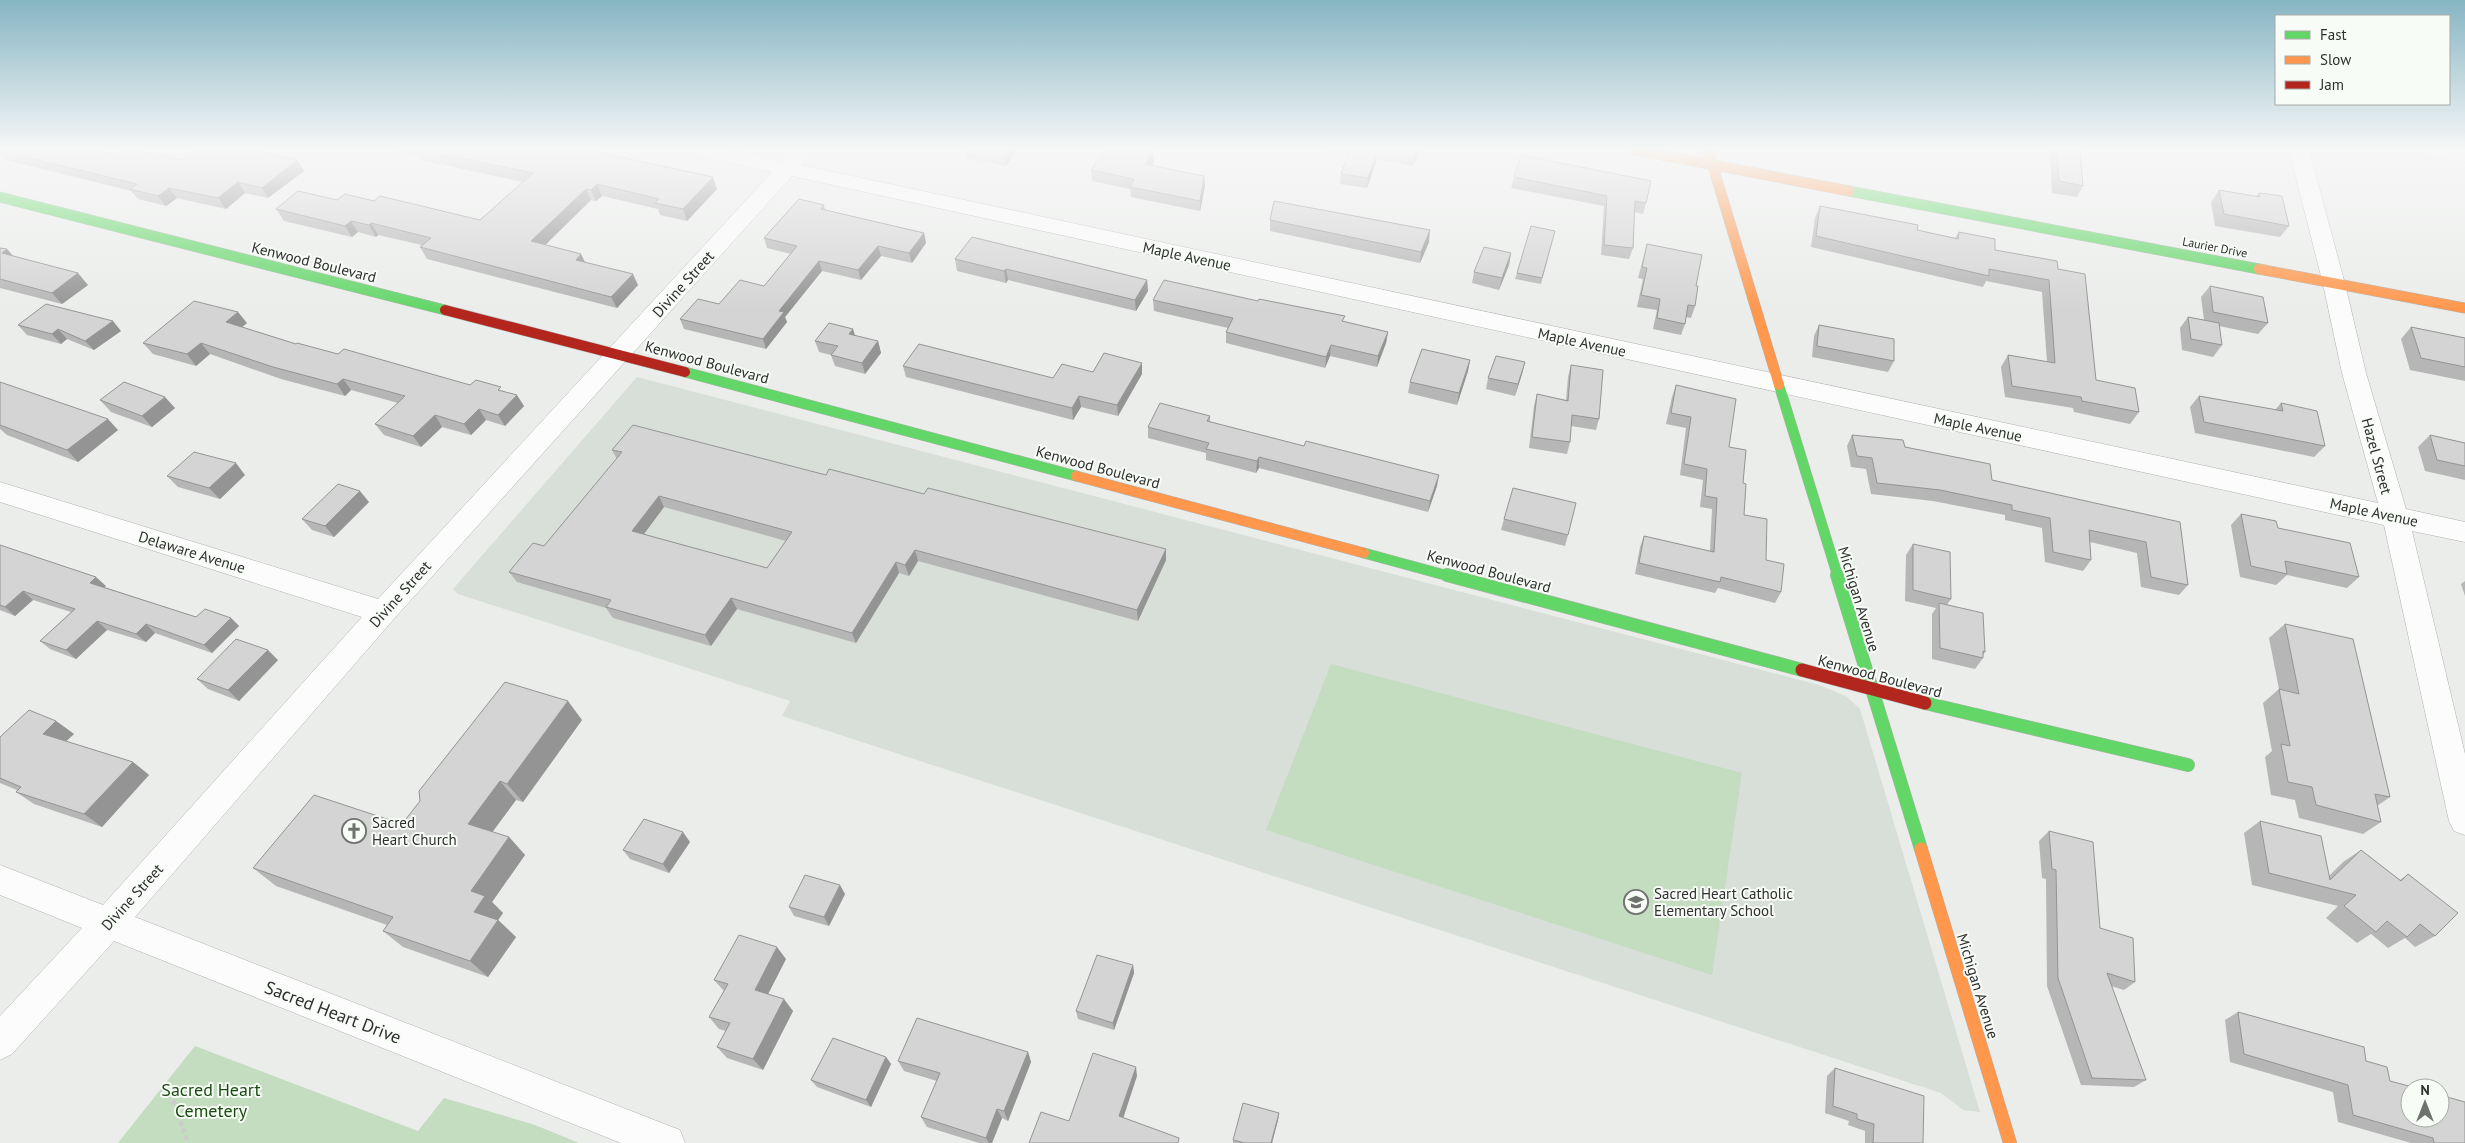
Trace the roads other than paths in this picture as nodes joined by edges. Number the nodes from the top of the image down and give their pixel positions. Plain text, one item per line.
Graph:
1 (25, 203) edge
2 (756, 203) edge
3 (989, 203) edge
4 (1724, 203) edge
5 (1916, 203) edge
6 (2313, 203) edge
7 (2334, 284) junction
8 (2465, 308) edge
9 (619, 354) junction
10 (1780, 385) junction
11 (0, 492) edge
12 (2393, 516) junction
13 (2465, 532) edge
14 (383, 612) junction
15 (1870, 688) junction
16 (2188, 766) dead end
17 (2465, 821) edge
18 (0, 880) edge
19 (109, 924) junction
20 (0, 1042) edge
21 (2015, 1141) edge
22 (667, 1143) edge

1 - 9 street, Kenwood Boulevard
2 - 9 street, Divine Street
3 - 10 street, Maple Avenue
4 - 10 street, Michigan Avenue
5 - 7 street, Laurier Drive
6 - 7 street, Hazel Street
7 - 8 street, Laurier Drive
7 - 12 street, Hazel Street
9 - 14 street, Divine Street
9 - 15 street, Kenwood Boulevard
10 - 12 street, Maple Avenue
10 - 15 street, Michigan Avenue
11 - 14 street, Delaware Avenue
12 - 13 street, Maple Avenue
12 - 17 street, Hazel Street
14 - 19 street, Divine Street
15 - 16 street, Kenwood Boulevard
15 - 21 street, Michigan Avenue
18 - 19 street, Sacred Heart Drive
19 - 20 street, Divine Street
19 - 22 street, Sacred Heart Drive

